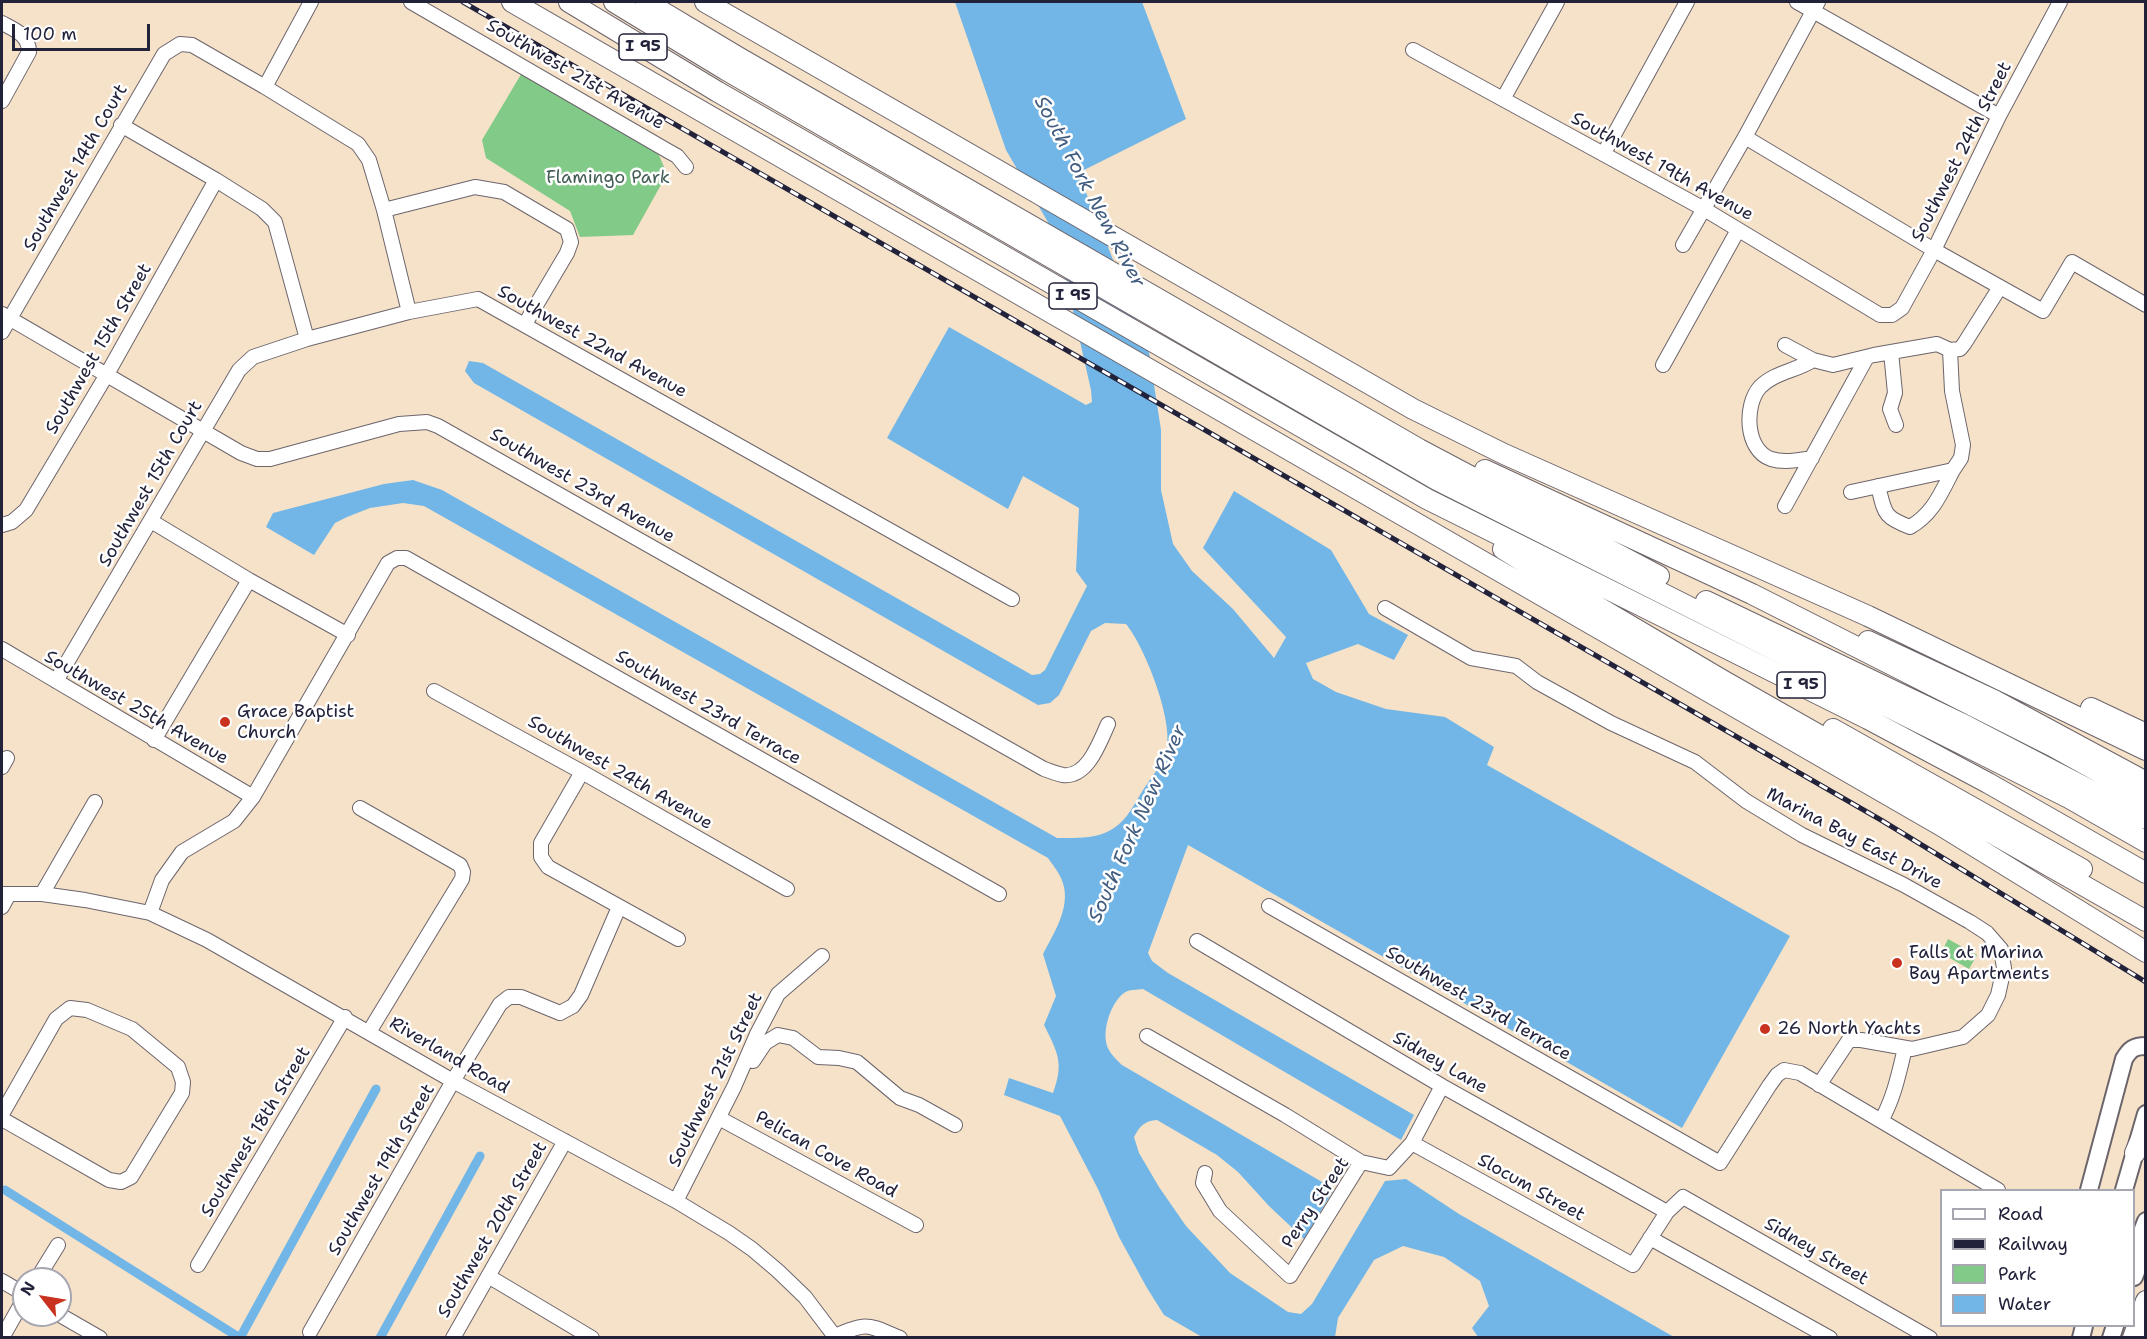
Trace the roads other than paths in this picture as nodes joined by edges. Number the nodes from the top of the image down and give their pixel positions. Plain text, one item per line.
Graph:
1 (311, 2) edge
2 (411, 2) edge
3 (512, 2) edge
4 (568, 2) edge
5 (589, 2) edge
6 (614, 2) edge
7 (646, 2) edge
8 (705, 2) edge
9 (1557, 2) edge
10 (1688, 2) edge
11 (1797, 2) edge
12 (2055, 3) edge
13 (1816, 6) edge
14 (2, 23) edge
15 (1413, 50) dead end
16 (265, 87) junction
17 (721, 88) junction
18 (1503, 99) junction
19 (2, 101) edge
20 (1999, 116) junction
21 (121, 125) junction
22 (1745, 137) junction
23 (1604, 153) junction
24 (686, 167) dead end
25 (216, 180) junction
26 (384, 210) junction
27 (1704, 210) junction
28 (1738, 230) junction
29 (1683, 245) dead end
30 (1934, 250) junction
31 (2000, 287) junction
32 (2145, 305) edge
33 (409, 312) junction
34 (1892, 315) joint
35 (5, 316) edge
36 (525, 324) junction
37 (2, 332) edge
38 (307, 339) junction
39 (1785, 345) dead end
40 (1950, 350) junction
41 (1891, 352) junction
42 (1867, 357) junction
43 (1813, 360) junction
44 (1663, 365) dead end
45 (106, 375) junction
46 (1896, 425) dead end
47 (204, 430) junction
48 (1812, 458) junction
49 (1953, 470) junction
50 (1439, 477) junction
51 (1878, 486) junction
52 (1851, 492) dead end
53 (1785, 506) dead end
54 (1449, 511) junction
55 (151, 521) junction
56 (2, 525) edge
57 (249, 580) junction
58 (1752, 594) junction
59 (1012, 599) dead end
60 (1385, 608) dead end
61 (1868, 616) junction
62 (348, 635) junction
63 (1669, 648) junction
64 (2, 650) edge
65 (56, 681) junction
66 (434, 691) dead end
67 (1108, 724) dead end
68 (2145, 734) edge
69 (154, 740) junction
70 (2145, 750) edge
71 (582, 772) junction
72 (2145, 782) edge
73 (254, 797) junction
74 (2145, 798) edge
75 (95, 802) dead end
76 (360, 808) dead end
77 (2145, 819) edge
78 (2145, 842) edge
79 (2145, 864) edge
80 (2145, 873) edge
81 (787, 889) dead end
82 (5, 894) edge
83 (42, 894) junction
84 (999, 894) dead end
85 (1269, 906) dead end
86 (2145, 906) edge
87 (2, 907) edge
88 (619, 907) junction
89 (150, 913) junction
90 (2145, 921) edge
91 (678, 939) dead end
92 (1197, 941) dead end
93 (2145, 952) edge
94 (822, 956) dead end
95 (345, 1017) junction
96 (369, 1032) junction
97 (1147, 1035) dead end
98 (2145, 1046) edge
99 (1905, 1048) junction
100 (1822, 1080) junction
101 (453, 1081) junction
102 (1442, 1086) junction
103 (734, 1087) junction
104 (2, 1114) edge
105 (2145, 1114) edge
106 (719, 1118) junction
107 (2, 1119) edge
108 (1881, 1121) junction
109 (955, 1125) dead end
110 (2145, 1128) edge
111 (565, 1140) junction
112 (1412, 1143) junction
113 (2135, 1152) junction
114 (1361, 1162) junction
115 (1204, 1173) dead end
116 (1995, 1189) edge
117 (2090, 1189) edge
118 (2125, 1189) edge
119 (676, 1202) junction
120 (1667, 1212) junction
121 (2145, 1221) edge
122 (916, 1225) dead end
123 (1650, 1238) junction
124 (58, 1245) dead end
125 (2145, 1247) edge
126 (2135, 1248) edge
127 (198, 1265) dead end
128 (44, 1267) edge
129 (2135, 1272) edge
130 (488, 1276) junction
131 (2145, 1301) edge
132 (12, 1320) edge
133 (72, 1322) edge
134 (310, 1332) dead end
135 (836, 1337) edge
136 (2, 1338) edge
137 (100, 1338) edge
138 (453, 1338) edge
139 (592, 1338) edge
140 (900, 1338) edge
141 (1830, 1338) edge
142 (1930, 1338) edge
143 (2133, 1338) edge

1 - 16 street
2 - 24 street, Southwest 21st Avenue
3 - 93 highway
4 - 17 highway, I 95
5 - 17 highway
6 - 50 highway
7 - 50 highway, I 95
8 - 61 highway
9 - 18 street
10 - 23 street
11 - 13 street
12 - 20 street, Southwest 24th Street
13 - 20 street
13 - 22 street
14 - 19 street
15 - 18 street, Southwest 19th Avenue
16 - 21 street, Southwest 14th Court
16 - 26 street
17 - 50 highway, I 95
18 - 23 street, Southwest 19th Avenue
20 - 30 street, Southwest 24th Street
21 - 25 street
21 - 35 street, Southwest 14th Court
22 - 27 street
22 - 30 street
23 - 27 street, Southwest 19th Avenue
25 - 38 street
25 - 45 street, Southwest 15th Street
26 - 33 street
26 - 36 street
27 - 28 street, Southwest 19th Avenue
27 - 29 street
28 - 34 street, Southwest 19th Avenue
28 - 44 street
30 - 31 street
30 - 34 street, Southwest 24th Street
31 - 32 street
31 - 40 street
33 - 36 street, Southwest 22nd Avenue
33 - 38 street, Southwest 22nd Avenue
35 - 37 street, Southwest 14th Court
35 - 45 street, Southwest 23rd Avenue
36 - 59 street, Southwest 22nd Avenue
38 - 47 street, Southwest 15th Court
39 - 43 street
40 - 41 street
40 - 49 street
41 - 42 street
41 - 46 street
42 - 43 street
42 - 48 street
43 - 48 street
45 - 47 street, Southwest 23rd Avenue
45 - 56 street, Southwest 15th Street
47 - 55 street, Southwest 15th Court
47 - 67 street, Southwest 23rd Avenue
48 - 53 street
49 - 51 street
49 - 51 street
50 - 54 highway, I 95
50 - 58 highway
50 - 77 highway, I 95
50 - 78 highway
50 - 79 highway
51 - 52 street
54 - 63 highway
54 - 80 highway, I 95
55 - 57 street
55 - 65 street, Southwest 15th Court
57 - 62 street
57 - 69 street
58 - 72 highway
58 - 74 highway
60 - 99 street, Marina Bay East Drive
61 - 68 highway
61 - 70 highway
62 - 73 street
62 - 84 street, Southwest 23rd Terrace
63 - 86 highway
63 - 90 highway
64 - 65 street, Southwest 25th Avenue
65 - 69 street, Southwest 25th Avenue
66 - 71 street, Southwest 24th Avenue
69 - 73 street, Southwest 25th Avenue
71 - 81 street, Southwest 24th Avenue
71 - 88 street
73 - 89 street
75 - 83 street
76 - 96 street
82 - 83 street, Riverland Road
82 - 87 street
83 - 89 street, Riverland Road
85 - 100 street, Southwest 23rd Terrace
88 - 91 street
88 - 101 street, Southwest 19th Street
89 - 95 street, Riverland Road
92 - 102 street, Sidney Lane
94 - 103 street, Southwest 21st Street
95 - 96 street, Riverland Road
95 - 127 street, Southwest 18th Street
96 - 101 street, Riverland Road
97 - 114 street
98 - 117 main road
99 - 100 street, Marina Bay East Drive
99 - 108 street
100 - 108 street
101 - 111 street, Riverland Road
101 - 134 street, Southwest 19th Street
102 - 112 street, Perry Street
102 - 120 street, Sidney Lane
103 - 106 street, Southwest 21st Street
103 - 109 street
104 - 107 street
105 - 113 main road
106 - 119 street, Southwest 21st Street
106 - 122 street, Pelican Cove Road
108 - 116 street
110 - 113 highway
111 - 119 street, Riverland Road
111 - 130 street, Southwest 20th Street
112 - 114 street, Perry Street
112 - 123 street, Slocum Street
113 - 118 main road
114 - 115 street, Perry Street
119 - 135 street, Riverland Road
120 - 123 street
120 - 142 street, Sidney Street
121 - 126 main road
123 - 141 street
124 - 128 street
125 - 129 main road
130 - 138 street, Southwest 20th Street
130 - 139 street
131 - 143 highway
132 - 136 street
133 - 137 street
135 - 140 street

